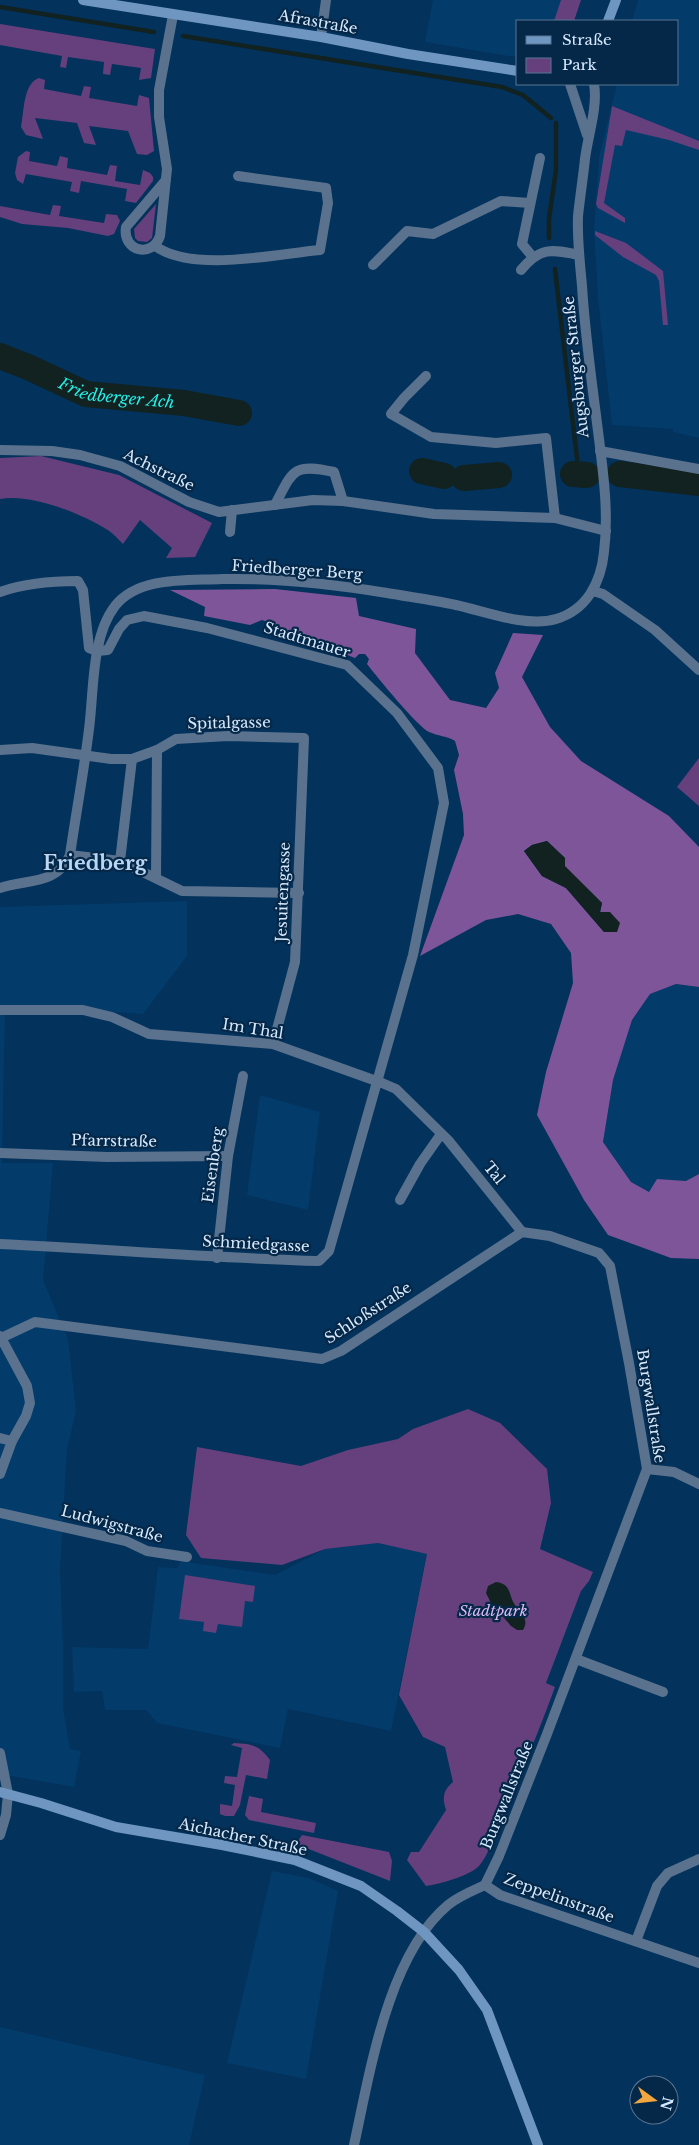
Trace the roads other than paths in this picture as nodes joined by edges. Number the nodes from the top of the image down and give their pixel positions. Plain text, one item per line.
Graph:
1 (83, 0) edge
2 (326, 0) edge
3 (616, 0) edge
4 (108, 2) edge
5 (173, 15) junction
6 (608, 20) edge
7 (321, 37) junction
8 (516, 71) edge
9 (570, 85) edge
10 (594, 85) edge
11 (588, 138) junction
12 (540, 158) dead end
13 (238, 176) dead end
14 (166, 180) junction
15 (530, 203) junction
16 (155, 246) junction
17 (579, 255) junction
18 (532, 256) junction
19 (373, 265) dead end
20 (521, 270) dead end
21 (426, 376) dead end
22 (0, 450) edge
23 (600, 451) junction
24 (699, 469) edge
25 (343, 501) junction
26 (275, 504) junction
27 (232, 510) junction
28 (555, 518) junction
29 (606, 531) junction
30 (230, 532) dead end
31 (593, 591) junction
32 (0, 592) edge
33 (97, 651) junction
34 (699, 670) edge
35 (304, 738) joint
36 (0, 750) edge
37 (157, 750) junction
38 (85, 755) junction
39 (132, 759) junction
40 (70, 855) junction
41 (120, 861) junction
42 (156, 878) junction
43 (0, 888) edge
44 (298, 893) junction
45 (0, 1010) edge
46 (273, 1044) junction
47 (242, 1076) dead end
48 (378, 1081) junction
49 (441, 1134) junction
50 (0, 1153) edge
51 (228, 1156) junction
52 (400, 1200) dead end
53 (522, 1232) junction
54 (0, 1244) edge
55 (217, 1258) junction
56 (1, 1337) edge
57 (0, 1438) edge
58 (12, 1441) junction
59 (647, 1469) junction
60 (0, 1474) edge
61 (699, 1484) edge
62 (0, 1513) edge
63 (187, 1557) dead end
64 (576, 1659) junction
65 (663, 1692) dead end
66 (0, 1753) edge
67 (4, 1793) edge
68 (0, 1835) edge
69 (699, 1859) edge
70 (485, 1885) junction
71 (424, 1932) junction
72 (636, 1941) junction
73 (699, 1963) edge
74 (354, 2145) edge
75 (538, 2145) edge

1 - 4 main road, Afrastraße
2 - 7 street
3 - 6 main road
4 - 5 main road, Afrastraße
5 - 7 main road, Afrastraße
5 - 14 street
7 - 8 main road, Afrastraße
9 - 11 street, Augsburger Straße
10 - 11 street, Augsburger Straße
11 - 17 street, Augsburger Straße
12 - 15 street
13 - 16 street
14 - 16 street
14 - 16 street
15 - 18 street
15 - 19 street
17 - 18 street
17 - 23 street, Augsburger Straße
18 - 20 street
21 - 28 street
22 - 27 street, Achstraße
23 - 24 street
23 - 29 street, Augsburger Straße
25 - 26 street, Achstraße
25 - 26 street
25 - 28 street, Achstraße
26 - 27 street, Achstraße
27 - 30 street
28 - 29 street, Achstraße
29 - 31 street, Augsburger Straße
31 - 33 street, Friedberger Berg
31 - 34 street
32 - 33 street
33 - 38 street, Friedberger Berg
33 - 48 street, Stadtmauer
35 - 37 street, Spitalgasse
35 - 44 street, Jesuitengasse
36 - 38 street
37 - 39 street, Spitalgasse
37 - 42 street
38 - 39 street
38 - 40 street, Friedberger Berg
39 - 41 street
40 - 41 street
40 - 43 street
41 - 42 street
42 - 44 street
44 - 46 street, Jesuitengasse
45 - 46 street, Im Thal
46 - 48 street, Im Thal
47 - 51 street, Eisenberg
48 - 49 street, Tal
48 - 55 street, Schmiedgasse
49 - 52 street
49 - 53 street, Tal
50 - 51 street, Pfarrstraße
51 - 55 street, Eisenberg
53 - 56 street, Schloßstraße
53 - 59 street, Burgwallstraße
54 - 55 street, Schmiedgasse
56 - 58 street
57 - 58 street
58 - 60 street
59 - 61 street
59 - 64 street, Burgwallstraße
62 - 63 street, Ludwigstraße
64 - 65 street
64 - 70 street, Burgwallstraße
66 - 67 street
67 - 68 street
67 - 71 main road, Aichacher Straße
69 - 72 street
70 - 71 street, Zeppelinstraße
70 - 72 street, Zeppelinstraße
71 - 74 street, Zeppelinstraße
71 - 75 main road, Aichacher Straße
72 - 73 street, Zeppelinstraße

